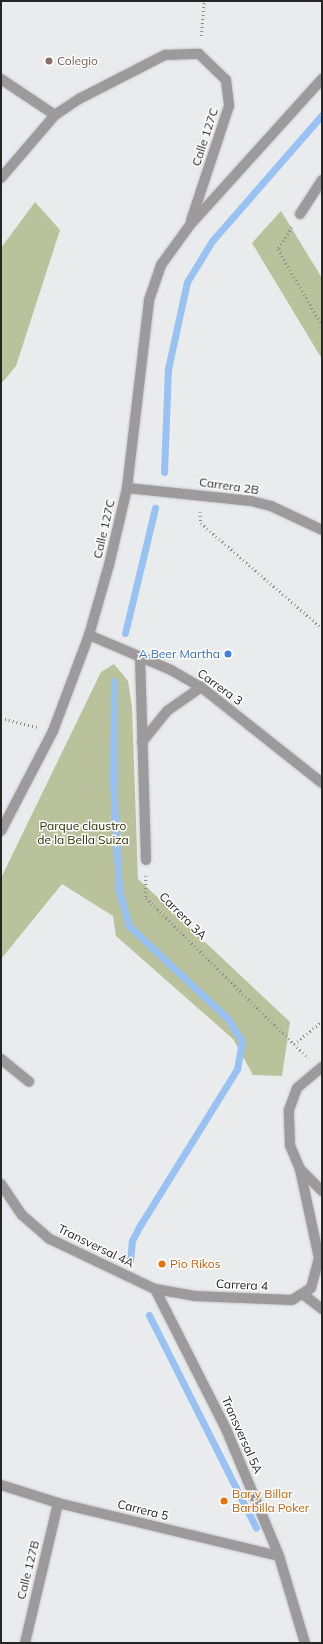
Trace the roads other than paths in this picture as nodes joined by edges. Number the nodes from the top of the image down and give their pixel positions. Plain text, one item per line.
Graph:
1 (1, 78) edge
2 (322, 79) edge
3 (55, 115) junction
4 (1, 178) edge
5 (322, 180) edge
6 (300, 214) road end
7 (190, 225) junction
8 (127, 488) junction
9 (322, 530) edge
10 (89, 635) junction
11 (140, 657) junction
12 (201, 687) junction
13 (142, 742) junction
14 (322, 783) edge
15 (1, 830) edge
16 (146, 860) road end
17 (1, 1060) edge
18 (320, 1067) edge
19 (29, 1082) dead end
20 (300, 1169) junction
21 (1, 1184) edge
22 (322, 1191) edge
23 (155, 1289) junction
24 (304, 1294) junction
25 (322, 1309) edge
26 (1, 1485) edge
27 (58, 1503) junction
28 (280, 1556) junction
29 (25, 1643) edge
30 (305, 1643) edge

1 - 3 street
2 - 7 street, Calle 127C
3 - 4 street
3 - 7 street, Calle 127C
5 - 6 street
7 - 8 street, Calle 127C
8 - 9 street, Carrera 2B
8 - 10 street, Calle 127C
10 - 11 street, Carrera 3
10 - 15 street, Calle 127C
11 - 12 street, Carrera 3
11 - 13 street
12 - 13 street
12 - 14 street, Carrera 3
13 - 16 street
17 - 19 street
18 - 20 street
20 - 22 street
20 - 24 street
21 - 23 street, Transversal 4A
23 - 24 street, Carrera 4
23 - 28 street, Transversal 5A
24 - 25 street
26 - 27 street, Carrera 5
27 - 28 street, Carrera 5
27 - 29 street, Calle 127B
28 - 30 street, Transversal 5A

